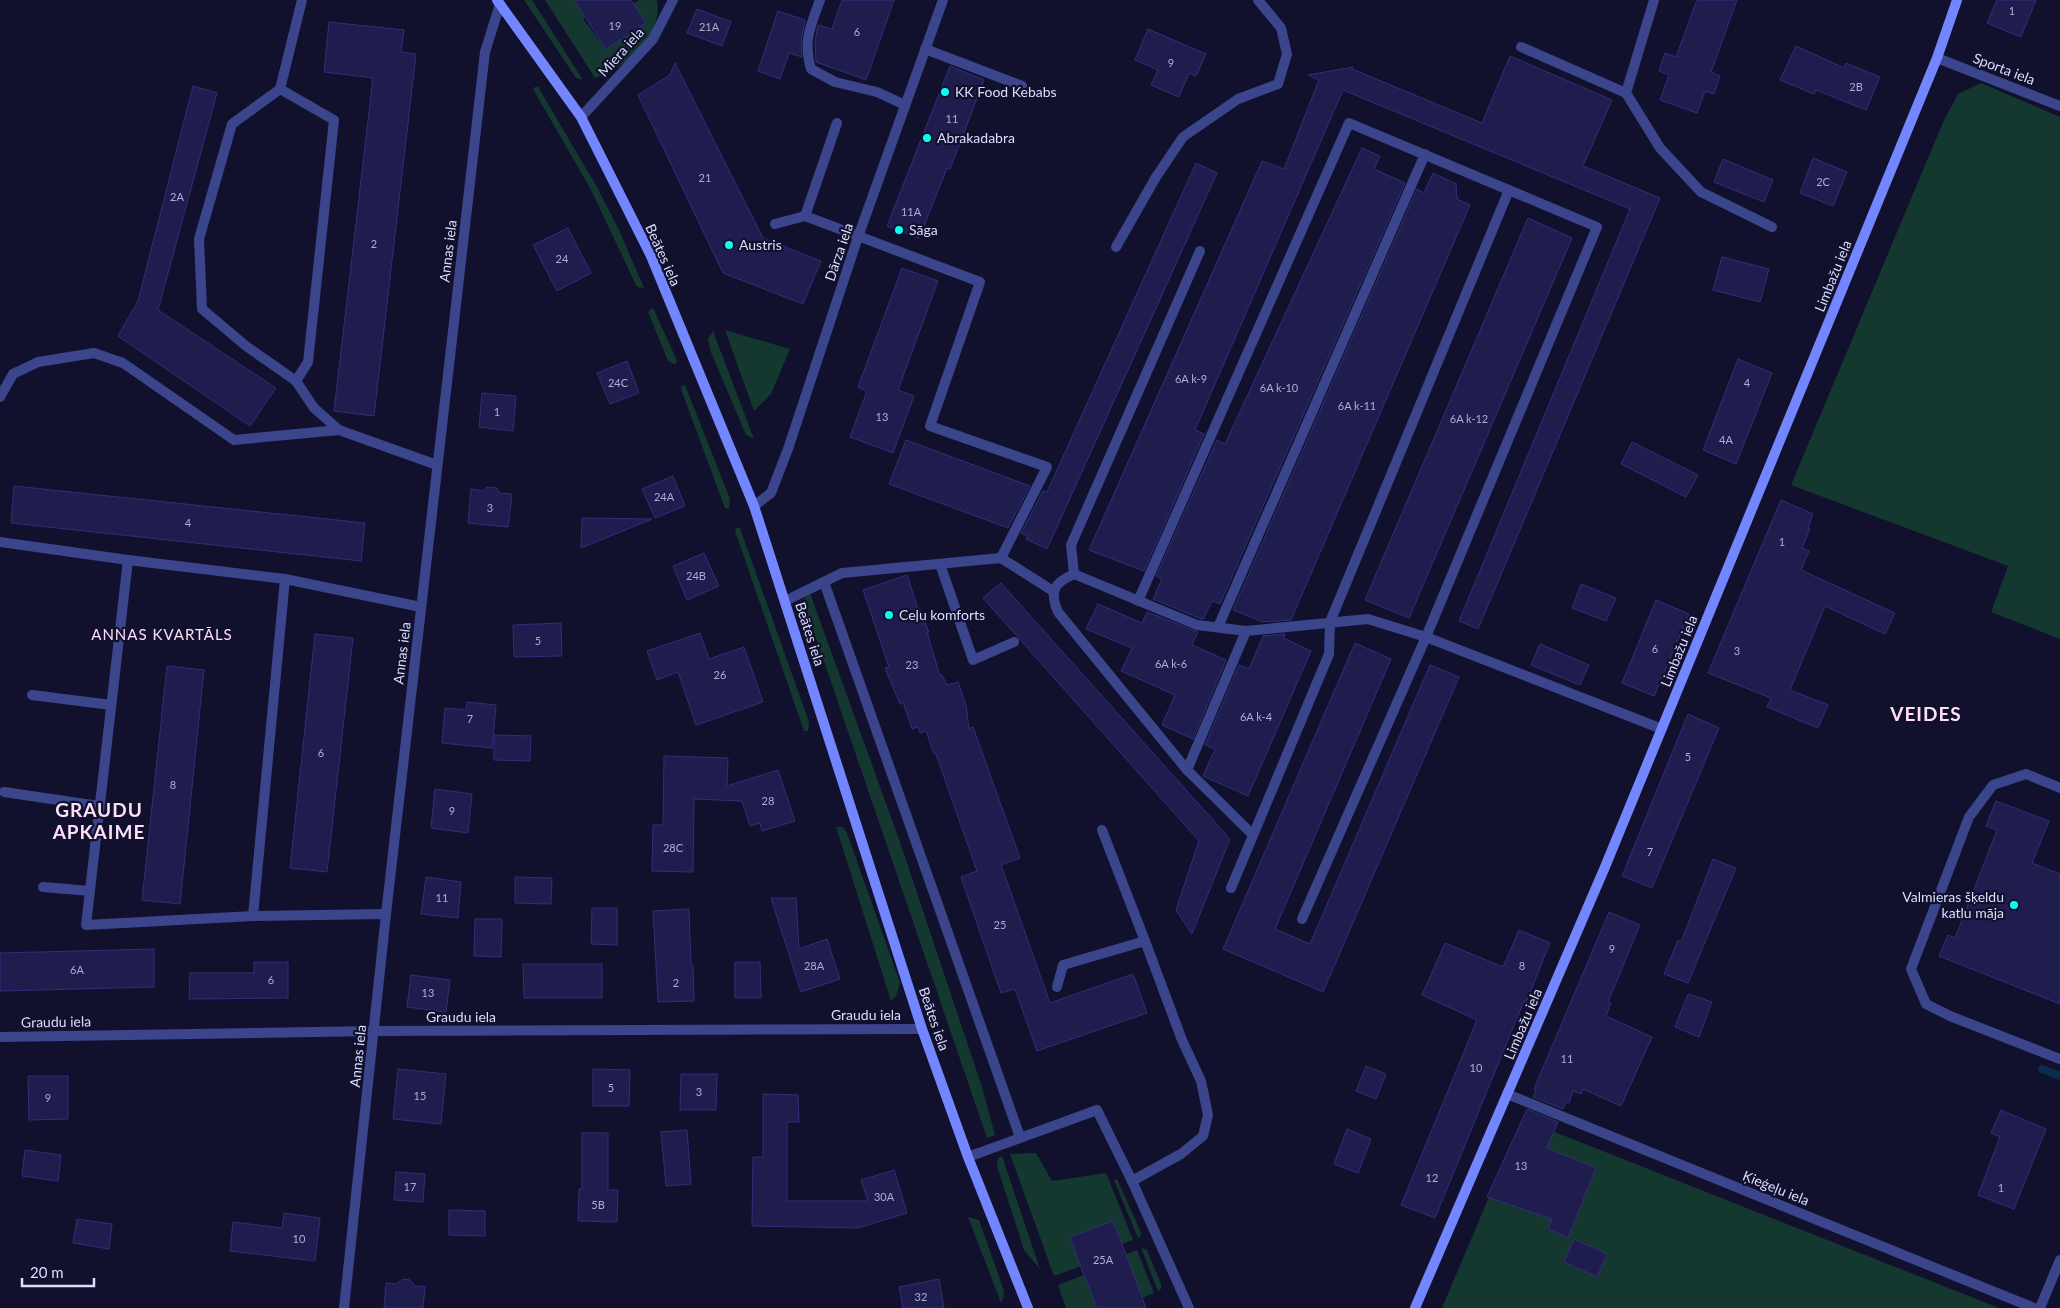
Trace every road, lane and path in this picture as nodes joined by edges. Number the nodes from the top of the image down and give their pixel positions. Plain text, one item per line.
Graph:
1 (302, 0) edge
2 (820, 0) edge
3 (943, 0) edge
4 (1258, 0) edge
5 (1654, 0) edge
6 (1958, 0) edge
7 (498, 2) edge
8 (670, 2) edge
9 (1521, 47) dead end
10 (925, 49) junction
11 (1937, 58) junction
12 (1022, 86) dead end
13 (280, 89) junction
14 (1626, 94) junction
15 (905, 105) junction
16 (2060, 106) edge
17 (581, 118) junction
18 (837, 123) dead end
19 (1425, 154) junction
20 (1509, 190) junction
21 (805, 216) junction
22 (775, 224) dead end
23 (1772, 226) dead end
24 (858, 237) junction
25 (1116, 247) dead end
26 (1200, 251) dead end
27 (296, 381) junction
28 (0, 397) edge
29 (339, 430) junction
30 (436, 466) junction
31 (754, 506) junction
32 (0, 542) edge
33 (1001, 558) junction
34 (128, 560) junction
35 (940, 564) junction
36 (1074, 574) junction
37 (286, 578) junction
38 (824, 582) junction
39 (1053, 591) junction
40 (1138, 600) junction
41 (785, 601) junction
42 (421, 608) junction
43 (1330, 622) junction
44 (1218, 627) junction
45 (1246, 631) junction
46 (1426, 638) junction
47 (1014, 642) dead end
48 (32, 695) dead end
49 (111, 705) junction
50 (1662, 729) junction
51 (1188, 770) junction
52 (2060, 788) edge
53 (4, 792) dead end
54 (99, 806) junction
55 (1102, 830) dead end
56 (1253, 835) junction
57 (43, 887) dead end
58 (1231, 888) dead end
59 (90, 891) junction
60 (386, 914) junction
61 (253, 916) junction
62 (1302, 919) dead end
63 (1145, 941) junction
64 (1056, 987) dead end
65 (922, 1029) junction
66 (375, 1031) junction
67 (0, 1037) edge
68 (2060, 1059) edge
69 (1508, 1094) junction
70 (1020, 1137) junction
71 (968, 1157) junction
72 (1132, 1181) junction
73 (2060, 1260) edge
74 (344, 1308) edge
75 (1028, 1308) edge
76 (1189, 1308) edge
77 (1416, 1308) edge
78 (2034, 1308) edge
79 (2040, 1308) edge

1 - 13 street
2 - 15 street
3 - 10 street, Dārza iela
4 - 25 street
5 - 14 street
6 - 11 street, Limbažu iela
7 - 17 street, Beātes iela
7 - 30 street, Annas iela
8 - 17 street, Miera iela
9 - 14 street
10 - 12 street
10 - 15 street, Dārza iela
11 - 16 street, Sporta iela
11 - 50 street, Limbažu iela
13 - 27 street
13 - 27 street
14 - 23 street
15 - 24 street, Dārza iela
17 - 31 street, Beātes iela
18 - 21 street
19 - 20 street
19 - 40 street
19 - 44 street
20 - 43 street
20 - 46 street
21 - 22 street
21 - 24 street
24 - 31 street, Dārza iela
24 - 33 street
26 - 36 street
27 - 29 street
28 - 29 street
29 - 30 street
30 - 42 street, Annas iela
31 - 41 street, Beātes iela
32 - 34 street
33 - 35 street
33 - 39 street
34 - 37 street
34 - 49 street
35 - 38 street
35 - 47 street
36 - 39 street
36 - 40 street
37 - 42 street
37 - 61 street
38 - 41 street
38 - 70 street
39 - 51 street
40 - 44 street
41 - 65 street, Beātes iela
42 - 60 street, Annas iela
43 - 45 street
43 - 46 street
43 - 56 street
44 - 45 street
45 - 51 street
46 - 50 street
46 - 62 street
48 - 49 street
49 - 54 street
50 - 69 street, Limbažu iela
51 - 56 street
52 - 68 street
53 - 54 street
54 - 59 street
55 - 63 street
56 - 58 street
57 - 59 street
59 - 61 street
60 - 61 street
60 - 66 street, Annas iela
63 - 64 street
63 - 72 street
65 - 66 street, Graudu iela
65 - 71 street, Beātes iela
66 - 67 street, Graudu iela
66 - 74 street, Annas iela
69 - 77 street, Limbažu iela
69 - 78 street, Ķieģeļu iela
70 - 71 street
70 - 72 street
71 - 75 street, Beātes iela
72 - 76 street
73 - 79 street

